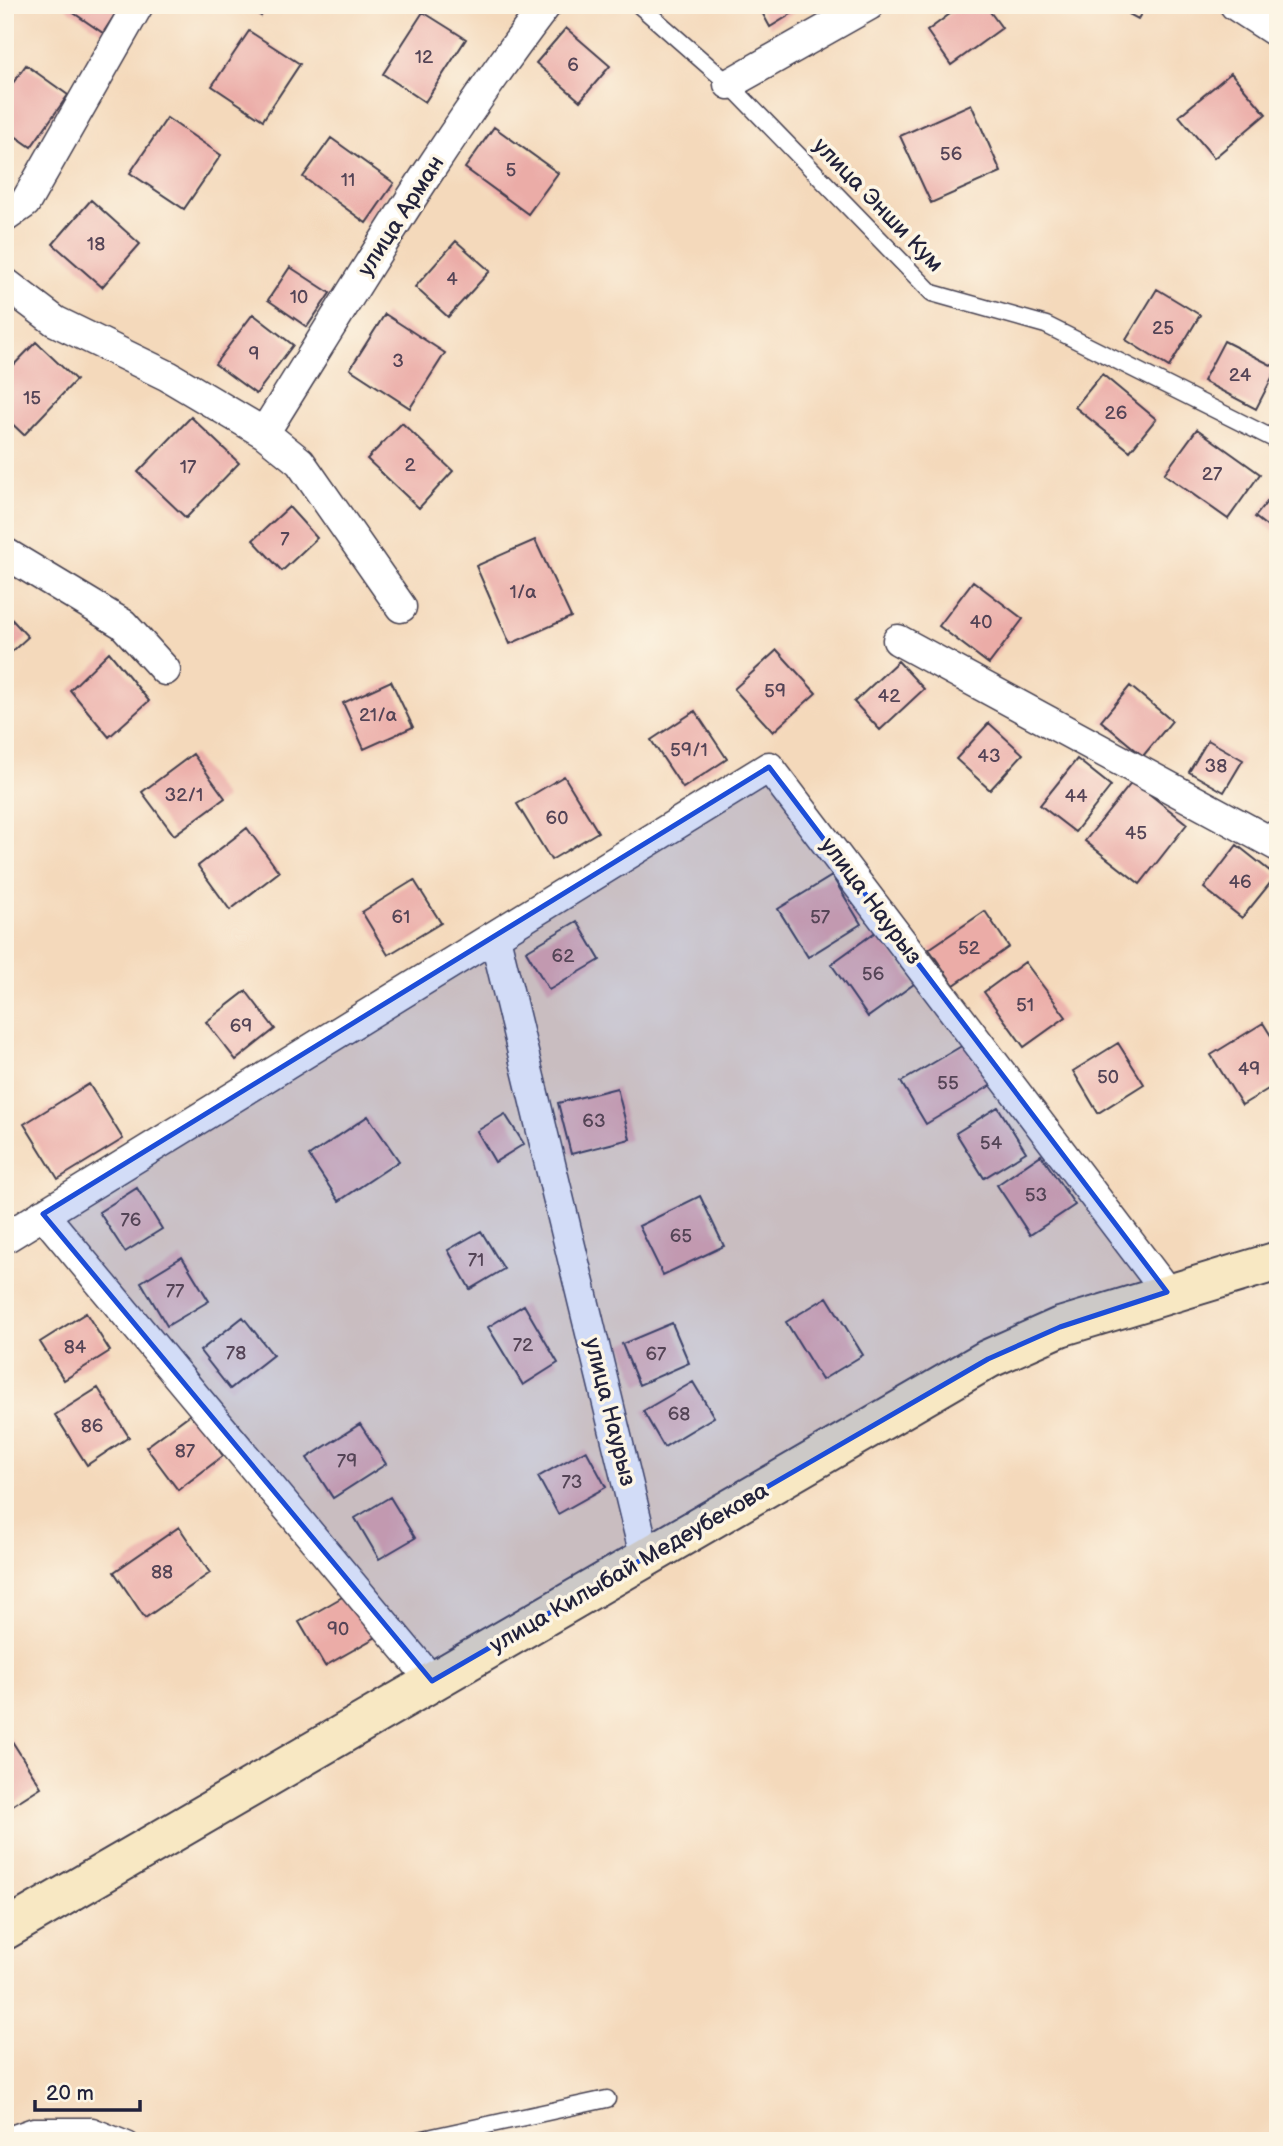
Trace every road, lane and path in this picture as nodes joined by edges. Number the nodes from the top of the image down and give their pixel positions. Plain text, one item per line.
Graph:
1 (138, 5) edge
2 (546, 5) edge
3 (639, 5) edge
4 (869, 5) edge
5 (1235, 5) edge
6 (1278, 33) edge
7 (729, 84) junction
8 (5, 217) edge
9 (5, 283) edge
10 (264, 433) junction
11 (1278, 441) edge
12 (5, 553) edge
13 (401, 607) dead end
14 (898, 640) dead end
15 (165, 670) dead end
16 (1278, 846) edge
17 (495, 937) junction
18 (43, 1214) junction
19 (5, 1238) edge
20 (1278, 1261) edge
21 (1167, 1292) junction
22 (646, 1560) junction
23 (432, 1681) junction
24 (5, 1930) edge
25 (607, 2099) dead end
26 (5, 2136) edge
27 (130, 2141) edge
28 (414, 2141) edge

1 - 8 street
2 - 10 street, улица Арман
3 - 7 lane, улица Энши Кум
4 - 7 street
5 - 6 street
7 - 11 lane, улица Энши Кум
9 - 10 street
10 - 13 street
12 - 15 street
14 - 16 street
17 - 18 street, улица Наурыз
17 - 21 street, улица Наурыз
17 - 22 street, улица Наурыз
18 - 19 street, улица Наурыз
18 - 23 street
20 - 21 main road, улица Килыбай Медеубекова
21 - 22 main road, улица Килыбай Медеубекова
22 - 23 main road, улица Килыбай Медеубекова
23 - 24 main road, улица Килыбай Медеубекова
25 - 28 lane
26 - 27 lane

